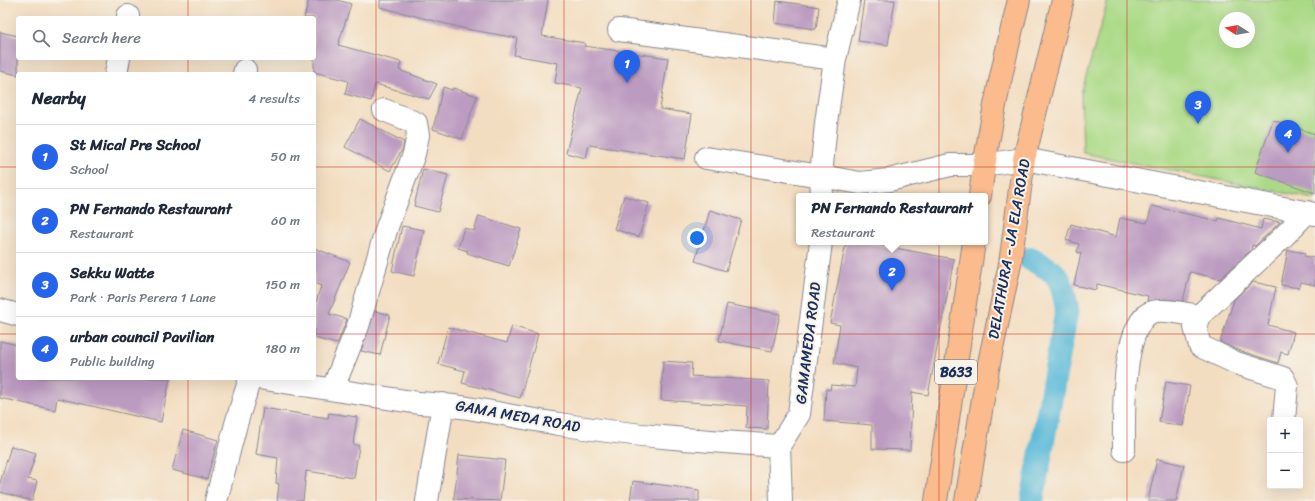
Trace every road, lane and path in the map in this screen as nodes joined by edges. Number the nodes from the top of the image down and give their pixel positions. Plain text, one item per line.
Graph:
1 (849, 0) edge
2 (1019, 0) edge
3 (1063, 0) edge
4 (619, 30) dead end
5 (835, 59) junction
6 (119, 60) edge
7 (116, 72) edge
8 (384, 110) dead end
9 (706, 158) dead end
10 (1024, 159) junction
11 (984, 165) junction
12 (821, 186) edge
13 (980, 193) edge
14 (1311, 213) edge
15 (821, 245) edge
16 (974, 245) edge
17 (0, 310) edge
18 (16, 314) edge
19 (1199, 316) junction
20 (249, 380) edge
21 (273, 380) edge
22 (333, 388) junction
23 (444, 404) junction
24 (1284, 417) edge
25 (781, 443) junction
26 (1124, 450) dead end
27 (216, 501) edge
28 (427, 501) edge
29 (781, 501) edge
30 (936, 501) edge
31 (966, 501) edge

1 - 5 street
2 - 11 main road
3 - 10 main road, DELATHURA - JA ELA ROAD / B633
4 - 5 street
5 - 12 street
6 - 7 street
8 - 22 street
9 - 12 street
10 - 11 street
10 - 14 street
10 - 31 main road, DELATHURA - JA ELA ROAD / B633
11 - 12 street
11 - 13 main road
14 - 19 street
15 - 25 street, GAMAMEDA ROAD
16 - 30 main road, B633
17 - 18 street
19 - 24 street
19 - 26 street
20 - 27 street
21 - 22 street, GAMA MEDA ROAD
22 - 23 street, GAMA MEDA ROAD
23 - 25 street, GAMA MEDA ROAD
23 - 28 street
25 - 29 street

